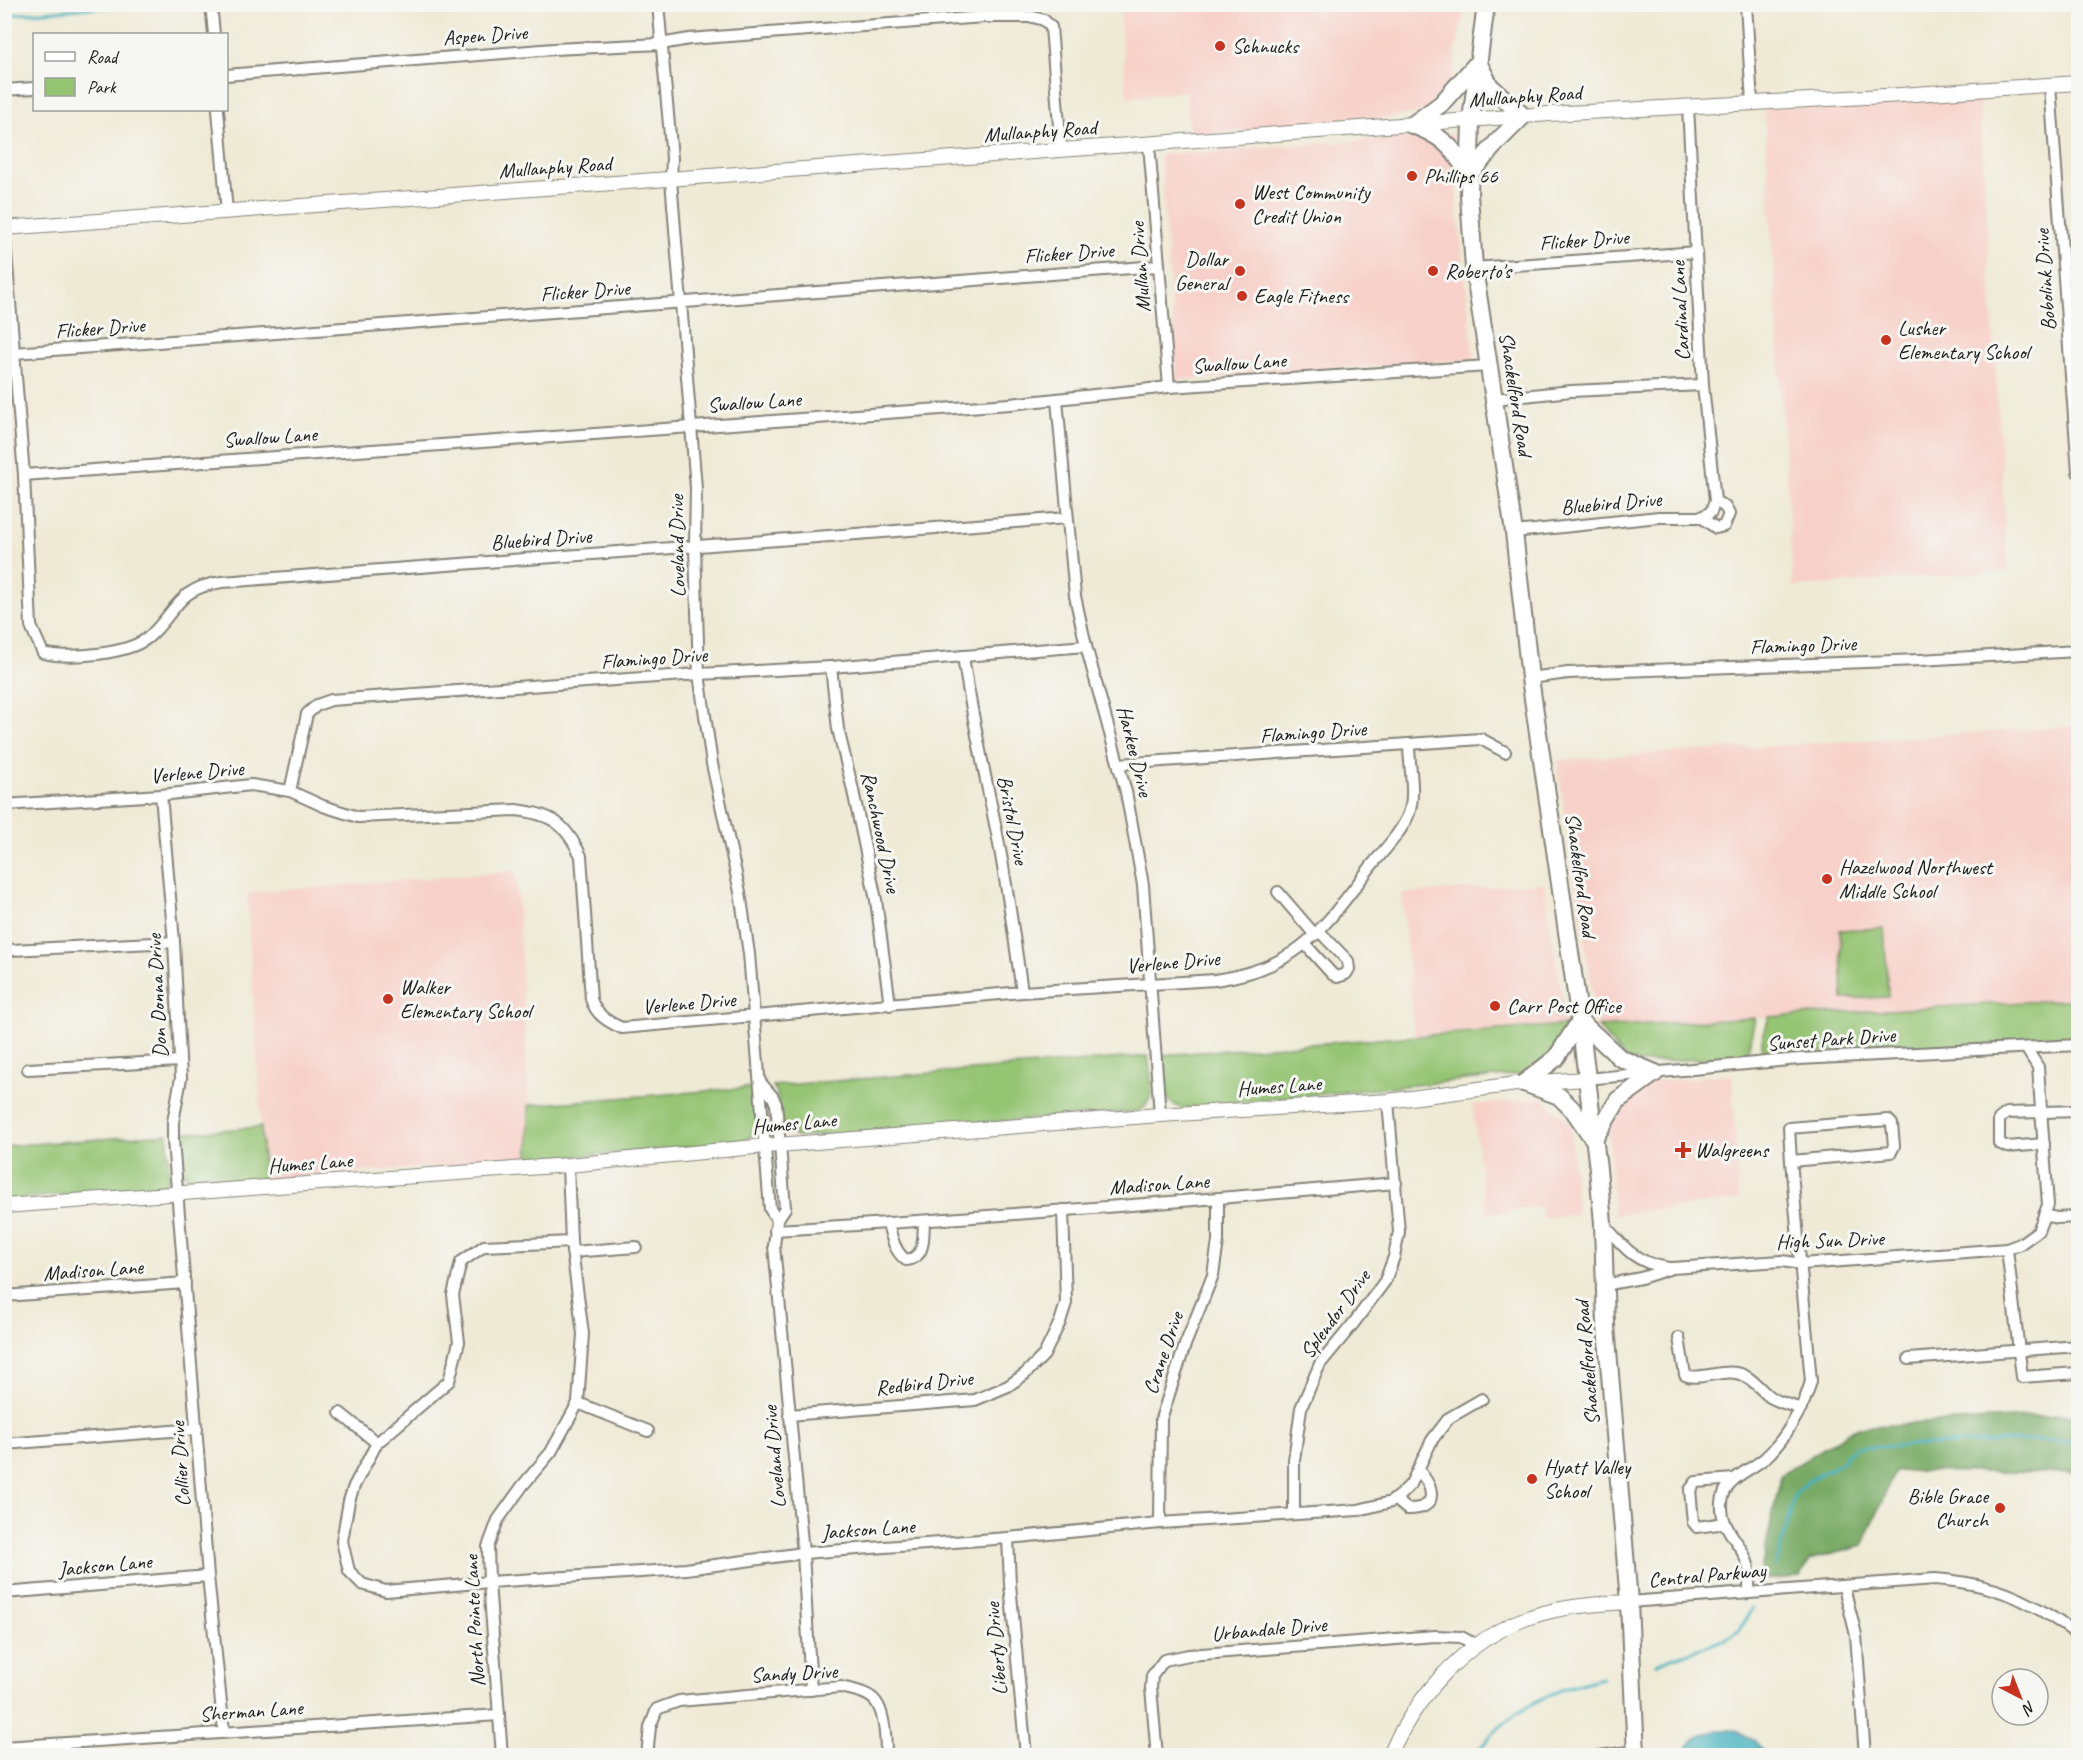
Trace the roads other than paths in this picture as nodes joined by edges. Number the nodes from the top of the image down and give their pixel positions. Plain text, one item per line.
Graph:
1 (211, 4) edge
2 (658, 4) edge
3 (1486, 4) edge
4 (1746, 4) edge
5 (214, 33) edge
6 (661, 44) junction
7 (1478, 62) junction
8 (228, 75) edge
9 (2079, 83) edge
10 (2050, 85) junction
11 (33, 88) edge
12 (4, 90) edge
13 (1752, 103) junction
14 (1688, 107) junction
15 (218, 111) edge
16 (1523, 116) junction
17 (1471, 120) junction
18 (1412, 124) junction
19 (1149, 144) junction
20 (1061, 150) junction
21 (1469, 175) junction
22 (671, 180) junction
23 (227, 212) junction
24 (4, 228) edge
25 (1697, 252) junction
26 (1158, 266) junction
27 (1474, 268) junction
28 (682, 303) junction
29 (14, 353) junction
30 (1488, 366) junction
31 (1703, 385) junction
32 (1169, 387) junction
33 (1494, 399) junction
34 (1058, 400) junction
35 (691, 426) junction
36 (2079, 472) edge
37 (24, 475) junction
38 (1709, 510) joint
39 (1067, 518) junction
40 (1514, 532) junction
41 (695, 547) junction
42 (1086, 646) junction
43 (2079, 651) edge
44 (963, 656) junction
45 (831, 667) junction
46 (699, 674) junction
47 (1530, 678) junction
48 (1409, 745) junction
49 (1505, 752) dead end
50 (1119, 764) junction
51 (290, 791) junction
52 (161, 795) junction
53 (4, 805) edge
54 (1278, 892) dead end
55 (1318, 933) junction
56 (174, 942) junction
57 (1305, 944) junction
58 (4, 949) edge
59 (1151, 985) junction
60 (1022, 992) junction
61 (890, 1005) junction
62 (755, 1017) junction
63 (1580, 1021) junction
64 (2079, 1045) edge
65 (2026, 1048) junction
66 (180, 1061) junction
67 (28, 1069) dead end
68 (1655, 1073) junction
69 (1586, 1079) junction
70 (760, 1083) junction
71 (1524, 1083) junction
72 (1388, 1101) junction
73 (2079, 1112) edge
74 (2042, 1113) junction
75 (1160, 1115) junction
76 (1594, 1139) junction
77 (2044, 1144) junction
78 (780, 1145) junction
79 (765, 1146) junction
80 (1791, 1161) junction
81 (568, 1165) junction
82 (1396, 1183) junction
83 (178, 1193) junction
84 (1218, 1199) junction
85 (4, 1206) edge
86 (1063, 1210) junction
87 (2044, 1215) junction
88 (2079, 1217) edge
89 (924, 1221) junction
90 (1603, 1223) junction
91 (888, 1224) junction
92 (776, 1225) junction
93 (572, 1247) junction
94 (636, 1247) dead end
95 (2007, 1249) junction
96 (1801, 1264) junction
97 (1672, 1268) junction
98 (184, 1283) junction
99 (1604, 1285) junction
100 (4, 1296) edge
101 (1678, 1338) dead end
102 (2079, 1346) edge
103 (2019, 1351) junction
104 (1909, 1359) dead end
105 (2079, 1373) edge
106 (1482, 1399) dead end
107 (578, 1404) junction
108 (1801, 1409) junction
109 (340, 1413) dead end
110 (789, 1415) junction
111 (197, 1429) junction
112 (648, 1431) dead end
113 (377, 1443) junction
114 (4, 1444) edge
115 (1418, 1470) junction
116 (1734, 1479) junction
117 (1395, 1499) junction
118 (1294, 1513) junction
119 (1160, 1523) junction
120 (1725, 1523) junction
121 (1008, 1538) junction
122 (803, 1553) junction
123 (208, 1576) junction
124 (489, 1582) junction
125 (1845, 1587) junction
126 (1749, 1592) junction
127 (4, 1593) edge
128 (1629, 1602) junction
129 (2079, 1635) edge
130 (1476, 1645) junction
131 (811, 1690) junction
132 (500, 1715) junction
133 (225, 1732) junction
134 (4, 1747) edge
135 (1636, 1753) edge
136 (502, 1755) edge
137 (647, 1755) edge
138 (886, 1755) edge
139 (1026, 1755) edge
140 (1157, 1755) edge
141 (1389, 1755) edge
142 (1599, 1755) edge
143 (1865, 1755) edge

1 - 5 street
2 - 6 street, Loveland Drive
3 - 7 main road, Shackelford Road
4 - 13 street
6 - 8 street, Aspen Drive
6 - 20 street, Aspen Drive
6 - 22 street, Loveland Drive
7 - 16 main road
7 - 17 main road, Shackelford Road
7 - 18 main road
9 - 10 street, Mullanphy Road
10 - 13 street, Mullanphy Road
10 - 36 street, Bobolink Drive
11 - 12 street
13 - 14 street, Mullanphy Road
14 - 16 street, Mullanphy Road
14 - 25 street, Cardinal Lane
15 - 23 street
16 - 17 street, Mullanphy Road
16 - 21 main road
17 - 18 street, Mullanphy Road
17 - 21 main road, Shackelford Road
18 - 19 street, Mullanphy Road
18 - 21 main road
19 - 20 street, Mullanphy Road
19 - 26 street, Mullan Drive
20 - 22 street, Mullanphy Road
21 - 27 main road, Shackelford Road
22 - 23 street, Mullanphy Road
22 - 28 street, Loveland Drive
23 - 24 street, Mullanphy Road
24 - 29 street
25 - 27 street, Flicker Drive
25 - 31 street, Cardinal Lane
26 - 28 street, Flicker Drive
26 - 32 street, Mullan Drive
27 - 30 main road, Shackelford Road
28 - 29 street, Flicker Drive
28 - 35 street, Loveland Drive
29 - 37 street
30 - 32 street, Swallow Lane
30 - 33 main road, Shackelford Road
31 - 33 street
31 - 38 street, Cardinal Lane
32 - 34 street, Swallow Lane
33 - 40 main road, Shackelford Road
34 - 35 street, Swallow Lane
34 - 39 street, Harkee Drive
35 - 37 street, Swallow Lane
35 - 41 street, Loveland Drive
37 - 41 street, Bluebird Drive
38 - 40 street, Bluebird Drive
39 - 41 street, Bluebird Drive
39 - 42 street, Harkee Drive
40 - 47 main road, Shackelford Road
41 - 46 street, Loveland Drive
42 - 44 street, Flamingo Drive
42 - 50 street, Harkee Drive
43 - 47 street, Flamingo Drive
44 - 45 street, Flamingo Drive
44 - 60 street, Bristol Drive
45 - 46 street, Flamingo Drive
45 - 61 street, Ranchwood Drive
46 - 51 street, Flamingo Drive
46 - 62 street, Loveland Drive
47 - 63 main road, Shackelford Road
48 - 49 street, Flamingo Drive
48 - 50 street, Flamingo Drive
48 - 55 street, Verlene Drive
50 - 59 street, Harkee Drive
51 - 52 street, Verlene Drive
51 - 62 street, Verlene Drive
52 - 53 street, Verlene Drive
52 - 56 street, Don Donna Drive
54 - 55 street
55 - 57 street, Verlene Drive
55 - 57 street
56 - 58 street
56 - 66 street, Don Donna Drive
57 - 59 street, Verlene Drive
59 - 60 street, Verlene Drive
59 - 75 street, Harkee Drive
60 - 61 street, Verlene Drive
61 - 62 street, Verlene Drive
62 - 70 street, Loveland Drive
63 - 68 main road
63 - 69 main road, Shackelford Road
63 - 71 main road
64 - 65 street, Sunset Park Drive
65 - 68 street, Sunset Park Drive
65 - 74 street, High Sun Drive
66 - 67 street
66 - 83 street, Don Donna Drive
68 - 69 street, Sunset Park Drive
68 - 76 main road
69 - 71 street, Humes Lane
69 - 76 main road, Shackelford Road
70 - 78 street, Loveland Drive
70 - 79 street, Loveland Drive
71 - 72 street, Humes Lane
71 - 76 main road
72 - 75 street, Humes Lane
72 - 82 street, Splendor Drive
73 - 74 street
74 - 77 street, High Sun Drive
74 - 77 street
75 - 78 street, Humes Lane
76 - 90 main road, Shackelford Road
77 - 87 street, High Sun Drive
78 - 79 street, Humes Lane
78 - 92 street, Loveland Drive
79 - 81 street, Humes Lane
79 - 92 street, Loveland Drive
80 - 80 street
80 - 96 street
81 - 83 street, Humes Lane
81 - 93 street, North Pointe Lane
82 - 84 street, Madison Lane
82 - 118 street, Splendor Drive
83 - 85 street, Humes Lane
83 - 98 street, Collier Drive
84 - 86 street, Madison Lane
84 - 119 street, Crane Drive
86 - 89 street, Madison Lane
86 - 110 street, Redbird Drive
87 - 88 street
87 - 95 street, High Sun Drive
89 - 91 street, Madison Lane
89 - 91 street
90 - 97 street
90 - 99 main road, Shackelford Road
91 - 92 street, Madison Lane
92 - 110 street, Loveland Drive
93 - 94 street
93 - 107 street, North Pointe Lane
93 - 113 street
95 - 96 street, High Sun Drive
95 - 103 street
96 - 97 street, High Sun Drive
96 - 108 street
97 - 99 street, High Sun Drive
98 - 100 street, Madison Lane
98 - 111 street, Collier Drive
99 - 128 main road, Shackelford Road
101 - 108 street
102 - 103 street
103 - 104 street
103 - 105 street
106 - 115 street
107 - 112 street
107 - 124 street, North Pointe Lane
108 - 116 street
109 - 113 street
110 - 122 street, Loveland Drive
111 - 114 street
111 - 123 street, Collier Drive
113 - 124 street, Jackson Lane
115 - 117 street
115 - 117 street
116 - 120 street
116 - 120 street
117 - 118 street, Jackson Lane
118 - 119 street, Jackson Lane
119 - 121 street, Jackson Lane
120 - 126 street
121 - 122 street, Jackson Lane
121 - 139 street, Liberty Drive
122 - 124 street, Jackson Lane
122 - 131 street, Loveland Drive
123 - 127 street, Jackson Lane
123 - 133 street, Collier Drive
124 - 132 street, North Pointe Lane
125 - 126 street, Central Parkway
125 - 129 street, Central Parkway
125 - 143 street
126 - 128 street, Central Parkway
128 - 130 street, Central Parkway
128 - 135 main road, Shackelford Road
130 - 140 street, Urbandale Drive
130 - 141 street, Central Parkway
131 - 137 street, Sandy Drive
131 - 138 street, Sandy Drive
132 - 133 street, Sherman Lane
132 - 136 street, North Pointe Lane
133 - 134 street, Sherman Lane
135 - 142 street

